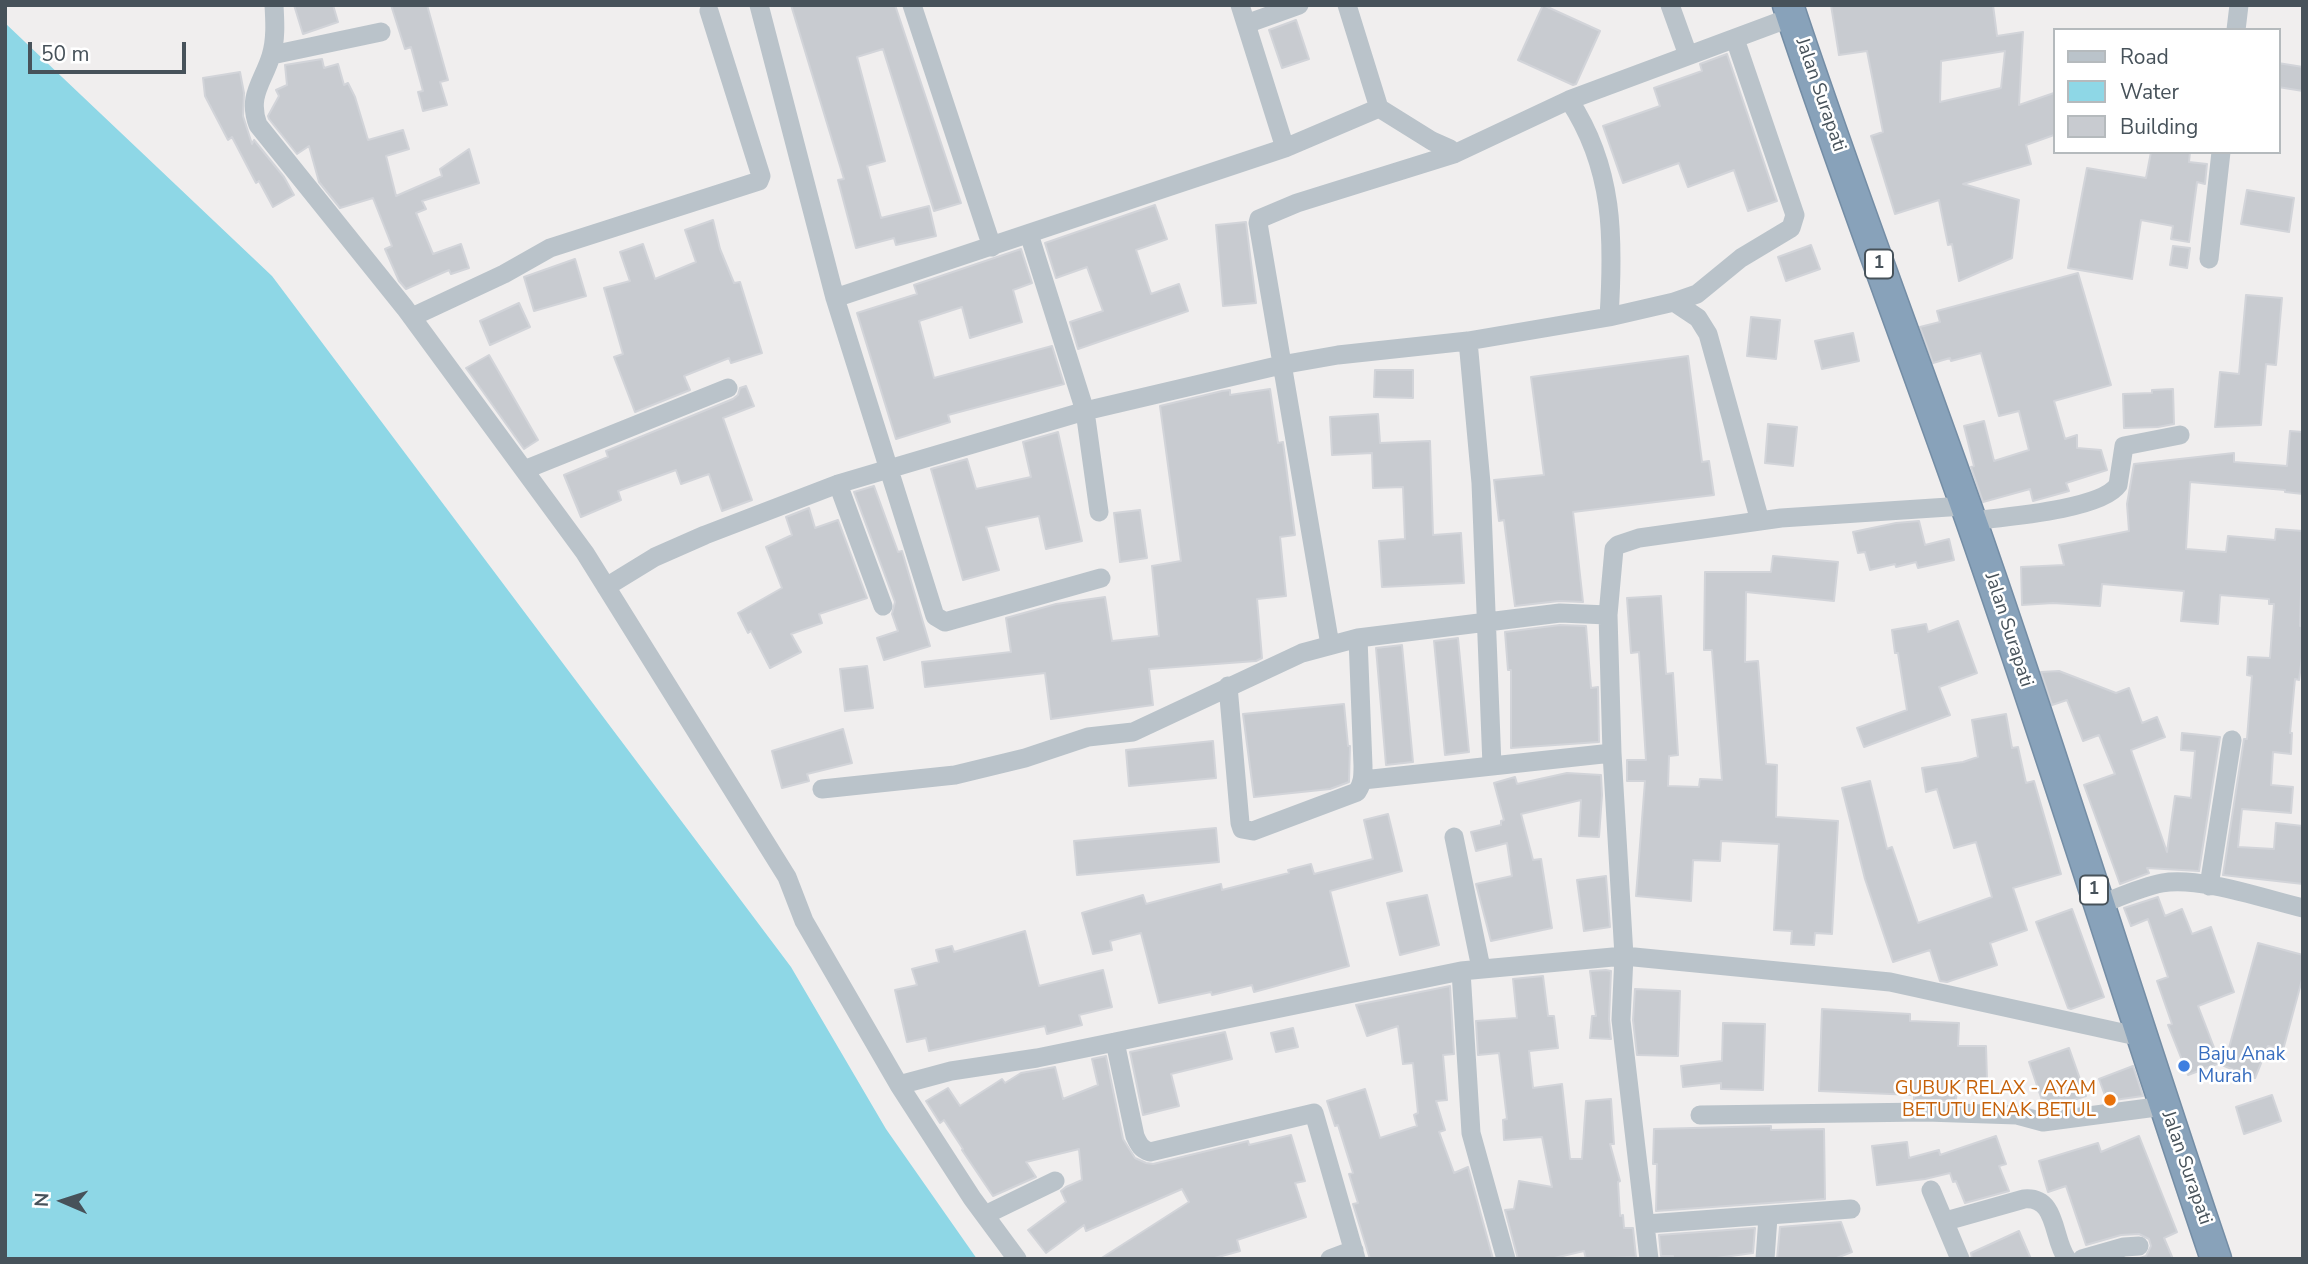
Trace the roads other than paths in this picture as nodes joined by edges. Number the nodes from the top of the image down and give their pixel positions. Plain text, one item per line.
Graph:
1 (274, 5) edge
2 (759, 5) edge
3 (912, 5) edge
4 (1299, 5) edge
5 (1347, 5) edge
6 (1670, 5) edge
7 (2239, 5) edge
8 (1791, 9) edge
9 (709, 10) dead end
10 (1243, 15) edge
11 (2236, 28) edge
12 (381, 32) dead end
13 (1735, 39) junction
14 (272, 55) junction
15 (1688, 55) junction
16 (1569, 100) junction
17 (1379, 108) junction
18 (1285, 148) junction
19 (1454, 154) junction
20 (2221, 154) edge
21 (1029, 234) junction
22 (992, 247) junction
23 (2209, 259) dead end
24 (835, 298) junction
25 (1674, 302) junction
26 (412, 317) junction
27 (1609, 317) junction
28 (1468, 341) junction
29 (1282, 365) junction
30 (728, 388) dead end
31 (1085, 411) junction
32 (2180, 435) dead end
33 (888, 468) junction
34 (524, 470) junction
35 (838, 484) junction
36 (1099, 512) dead end
37 (1968, 514) junction
38 (1760, 521) junction
39 (1101, 578) dead end
40 (606, 587) junction
41 (883, 606) dead end
42 (1608, 615) junction
43 (1488, 621) junction
44 (1358, 638) junction
45 (1330, 645) junction
46 (1228, 686) junction
47 (2232, 740) dead end
48 (1612, 753) junction
49 (1492, 766) junction
50 (1363, 780) junction
51 (822, 789) dead end
52 (1454, 838) dead end
53 (2208, 886) junction
54 (2099, 905) junction
55 (2303, 908) edge
56 (1624, 956) junction
57 (1481, 968) junction
58 (1461, 971) junction
59 (2141, 1037) junction
60 (1115, 1042) junction
61 (899, 1085) junction
62 (2164, 1106) junction
63 (1700, 1115) dead end
64 (1055, 1181) dead end
65 (1931, 1190) dead end
66 (1852, 1209) dead end
67 (985, 1215) junction
68 (1768, 1217) junction
69 (1946, 1221) junction
70 (1646, 1224) junction
71 (2139, 1246) dead end
72 (1355, 1254) edge
73 (1017, 1259) edge
74 (1330, 1259) edge
75 (1506, 1259) edge
76 (1649, 1259) edge
77 (1765, 1259) edge
78 (1961, 1259) edge
79 (2067, 1259) edge
80 (2082, 1259) edge
81 (2216, 1259) edge

1 - 14 street
2 - 24 street
3 - 22 street
4 - 10 street
5 - 17 street
6 - 15 street
7 - 11 street
8 - 13 street
8 - 37 highway, Jalan Surapati / 1
9 - 26 street
10 - 18 street
12 - 14 street
13 - 15 street
13 - 25 street
14 - 26 street
15 - 16 street
16 - 19 street
16 - 27 street
17 - 18 street
17 - 19 street
18 - 21 street
19 - 29 street
20 - 23 street
21 - 22 street
21 - 31 street
22 - 24 street
24 - 33 street
25 - 27 street
25 - 38 street
26 - 34 street
27 - 28 street
28 - 29 street
28 - 43 street
29 - 31 street
29 - 45 street
30 - 34 street
31 - 33 street
31 - 36 street
32 - 37 street
33 - 35 street
33 - 39 street
34 - 40 street
35 - 40 street
35 - 41 street
37 - 38 street
37 - 54 highway, Jalan Surapati / 1
38 - 42 street
40 - 61 street
42 - 43 street
42 - 48 street
43 - 44 street
43 - 49 street
44 - 45 street
44 - 50 street
45 - 46 street
46 - 50 street
46 - 51 street
47 - 53 street
48 - 49 street
48 - 56 street
49 - 50 street
52 - 57 street
53 - 54 street
53 - 55 street
54 - 59 highway, Jalan Surapati / 1
56 - 57 street
56 - 59 street
56 - 70 street
57 - 58 street
58 - 60 street
58 - 75 street
59 - 62 highway, Jalan Surapati / 1
60 - 61 street
60 - 72 street
61 - 67 street
62 - 63 street
62 - 81 highway, Jalan Surapati / 1
64 - 67 street
65 - 69 street
66 - 68 street
67 - 73 street
68 - 70 street
68 - 77 street
69 - 78 street
69 - 79 street
70 - 76 street
71 - 80 street
72 - 74 street

